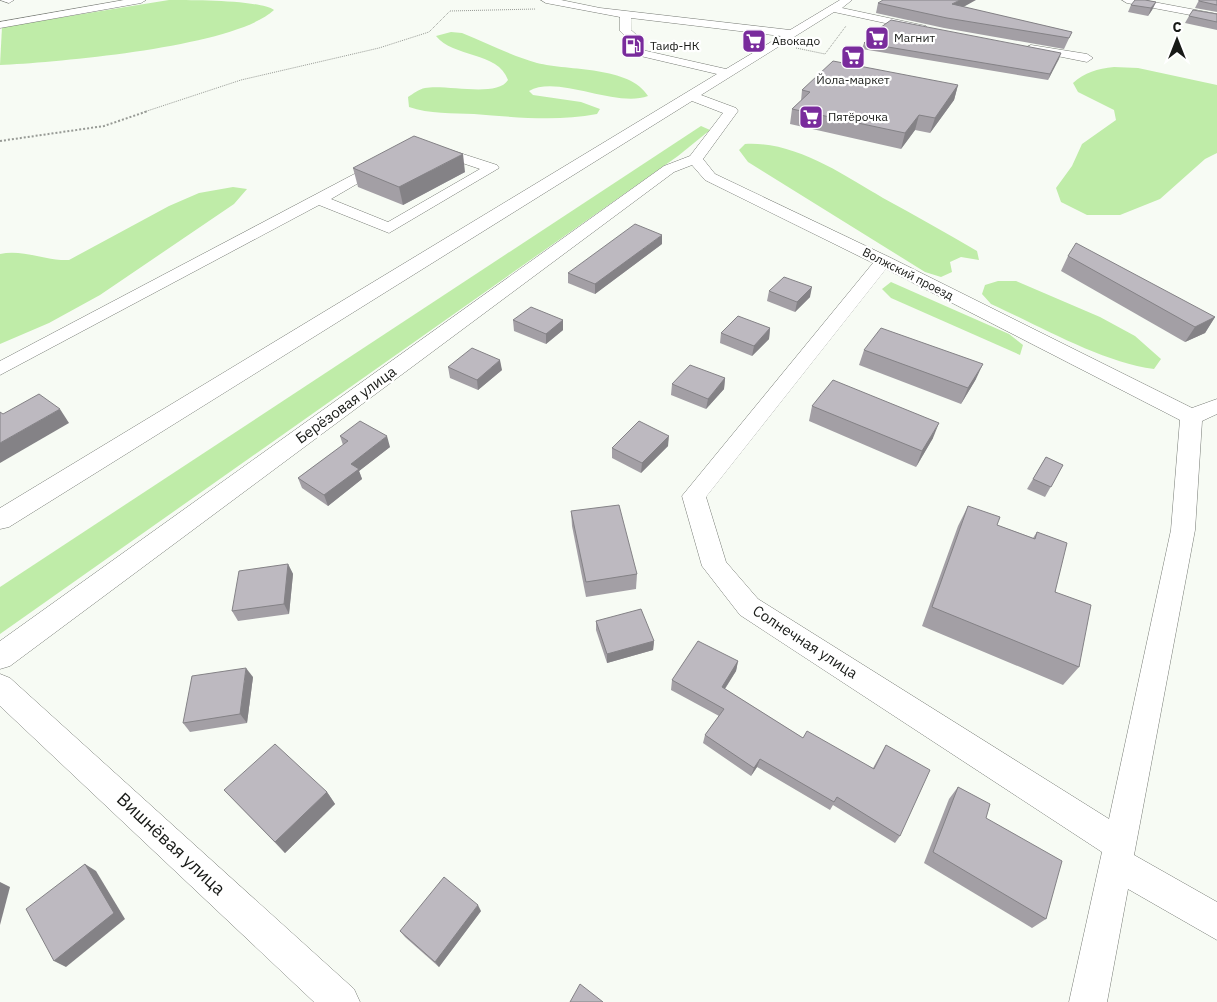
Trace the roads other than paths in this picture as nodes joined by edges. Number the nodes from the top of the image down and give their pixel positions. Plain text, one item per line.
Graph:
1 (5, 0) edge
2 (9, 0) edge
3 (141, 0) edge
4 (546, 0) edge
5 (847, 0) edge
6 (1127, 0) edge
7 (35, 6) dead end
8 (833, 9) junction
9 (625, 14) junction
10 (46, 17) junction
11 (1217, 17) edge
12 (0, 26) edge
13 (935, 31) edge
14 (793, 34) junction
15 (1020, 46) edge
16 (1087, 58) dead end
17 (728, 73) junction
18 (692, 96) junction
19 (421, 144) edge
20 (396, 158) edge
21 (694, 159) junction
22 (320, 200) junction
23 (883, 261) junction
24 (0, 369) edge
25 (1217, 406) edge
26 (1190, 417) junction
27 (0, 520) edge
28 (0, 657) edge
29 (0, 687) edge
30 (1118, 854) junction
31 (1217, 922) edge
32 (341, 1002) edge
33 (1088, 1002) edge

1 - 2 street
3 - 10 street
4 - 9 street
5 - 8 street
6 - 11 street
7 - 10 street
8 - 13 street
8 - 14 street
9 - 14 street
9 - 17 street
10 - 12 street
14 - 17 street
15 - 16 street
17 - 18 street
18 - 21 street
18 - 27 street
19 - 22 street
20 - 22 street
21 - 23 street, Волжский проезд
21 - 28 street, Берёзовая улица
22 - 24 street
23 - 26 street, Волжский проезд
23 - 30 street, Солнечная улица
25 - 26 street
26 - 30 street
29 - 32 street, Вишнёвая улица
30 - 31 street, Солнечная улица
30 - 33 street

